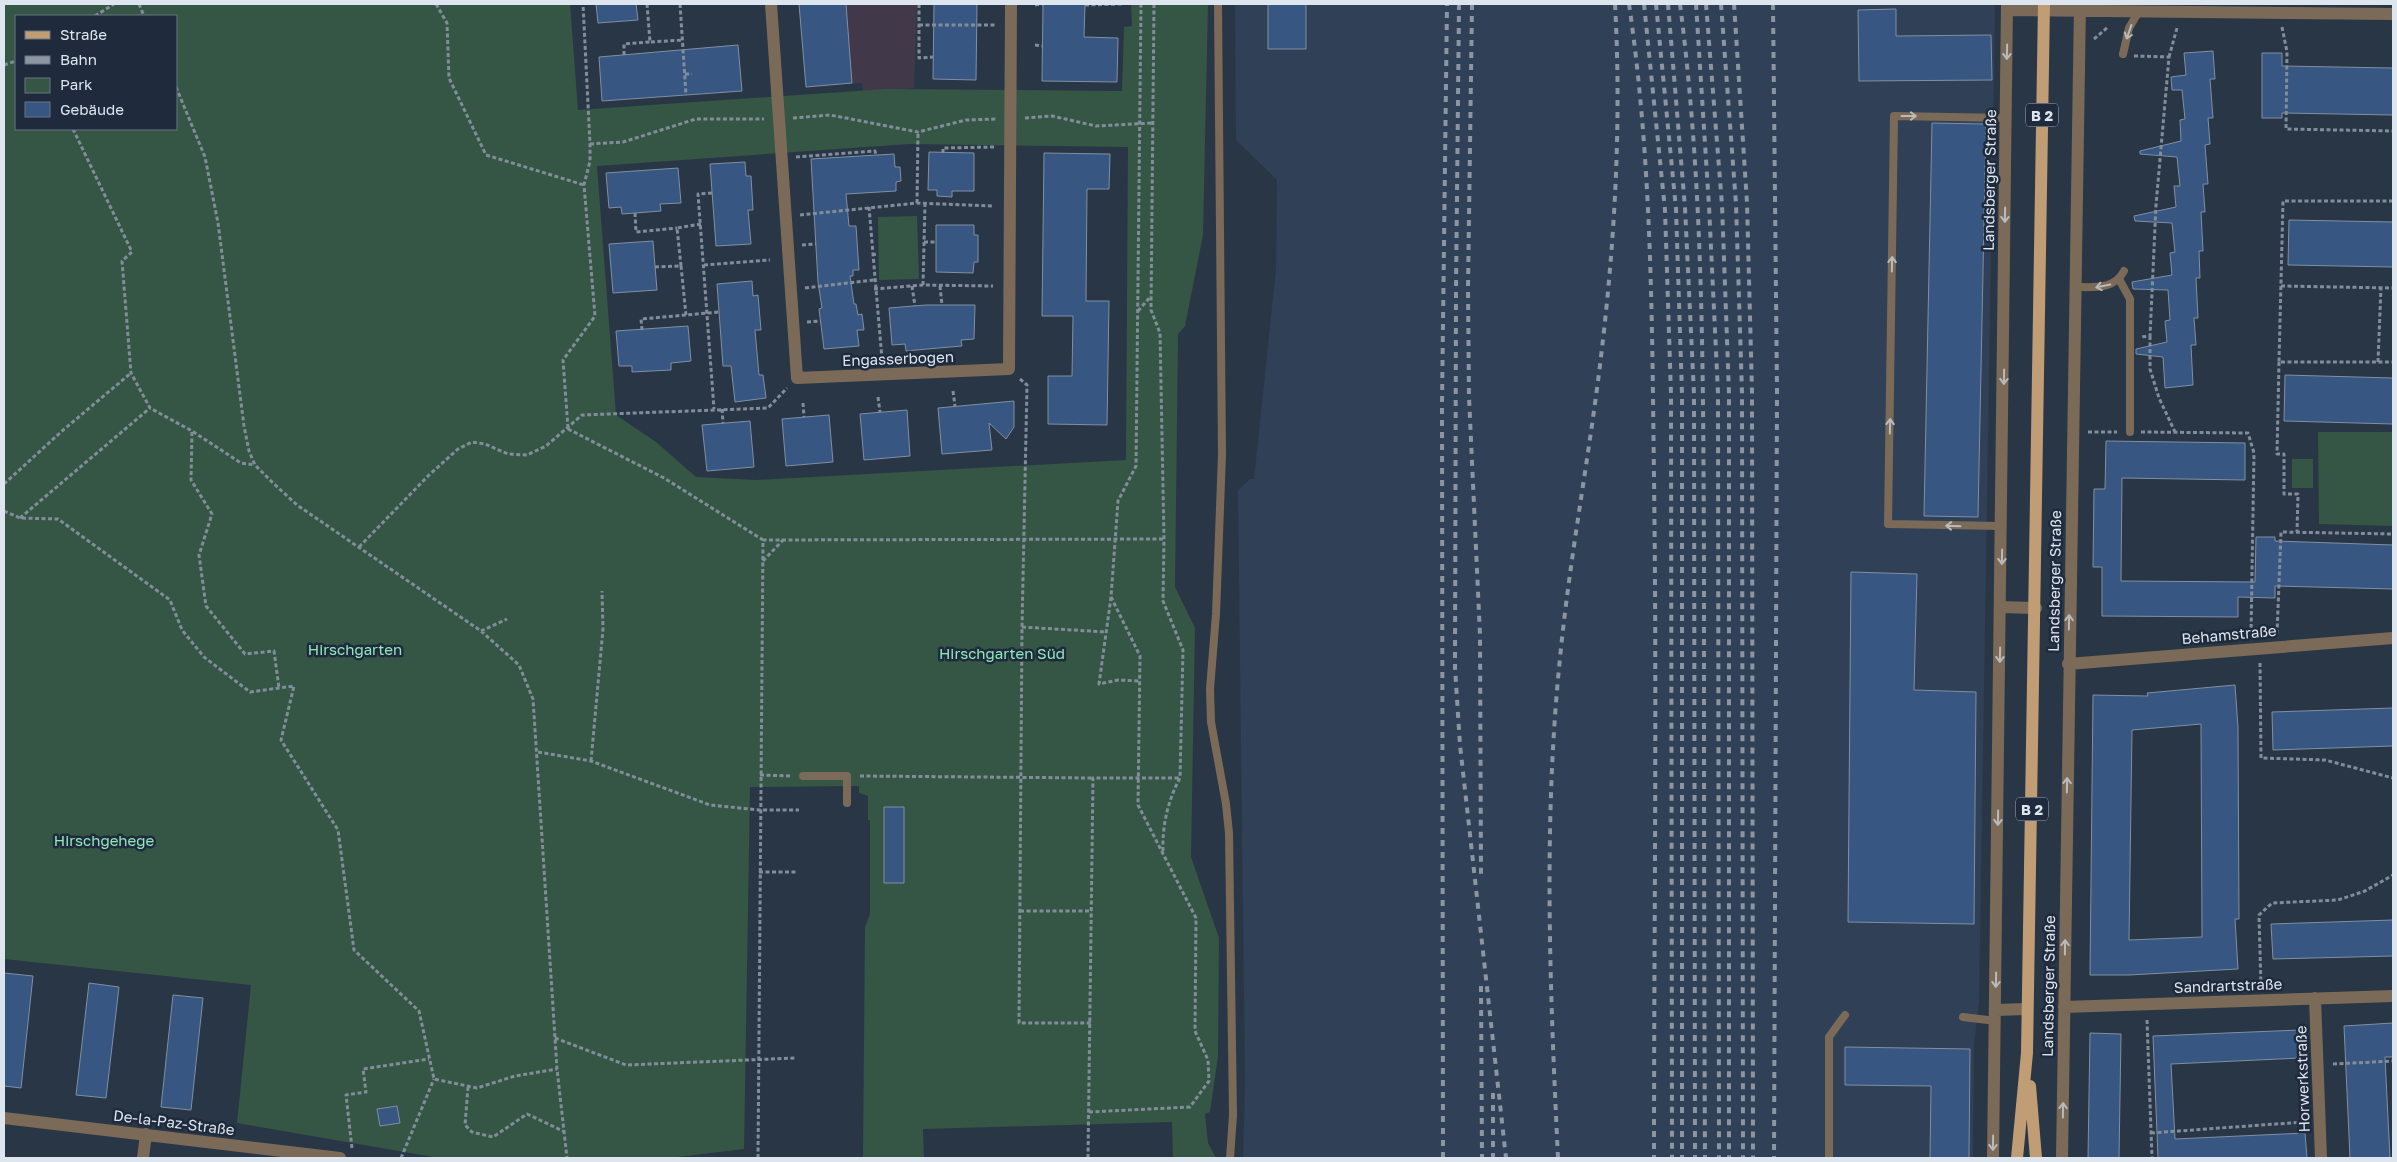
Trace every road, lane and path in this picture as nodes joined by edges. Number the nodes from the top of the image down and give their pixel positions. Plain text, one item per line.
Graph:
1 (114, 4) edge
2 (436, 4) edge
3 (583, 4) edge
4 (647, 4) edge
5 (680, 4) edge
6 (771, 4) edge
7 (919, 4) edge
8 (1011, 4) edge
9 (1035, 4) edge
10 (1043, 4) edge
11 (1107, 4) edge
12 (1122, 4) edge
13 (1141, 4) edge
14 (1154, 4) edge
15 (1218, 4) edge
16 (1085, 5) edge
17 (2007, 7) edge
18 (2044, 7) edge
19 (2080, 7) edge
20 (2139, 11) junction
21 (2279, 13) junction
22 (2393, 14) edge
23 (97, 15) edge
24 (919, 25) junction
25 (995, 25) dead end
26 (2177, 28) dead end
27 (683, 40) junction
28 (650, 42) junction
29 (1035, 45) dead end
30 (1043, 46) dead end
31 (2122, 54) dead end
32 (624, 55) dead end
33 (2131, 56) dead end
34 (2169, 56) junction
35 (933, 57) dead end
36 (685, 74) junction
37 (692, 74) dead end
38 (178, 92) edge
39 (686, 95) dead end
40 (1034, 117) dead end
41 (794, 118) dead end
42 (2006, 118) junction
43 (760, 119) dead end
44 (995, 119) dead end
45 (1152, 123) junction
46 (1139, 124) junction
47 (73, 130) edge
48 (2393, 131) edge
49 (918, 132) junction
50 (590, 144) junction
51 (994, 147) dead end
52 (943, 153) dead end
53 (876, 155) dead end
54 (796, 157) dead end
55 (584, 185) junction
56 (712, 193) dead end
57 (2393, 201) edge
58 (917, 203) junction
59 (925, 203) junction
60 (994, 206) dead end
61 (869, 207) junction
62 (635, 213) dead end
63 (800, 215) dead end
64 (700, 224) junction
65 (677, 228) junction
66 (924, 242) junction
67 (936, 242) dead end
68 (816, 244) dead end
69 (802, 245) dead end
70 (924, 252) junction
71 (918, 253) dead end
72 (878, 254) dead end
73 (872, 256) junction
74 (770, 260) dead end
75 (704, 265) junction
76 (681, 266) junction
77 (655, 267) dead end
78 (2124, 270) dead end
79 (874, 280) junction
80 (2119, 280) junction
81 (923, 285) junction
82 (912, 286) junction
83 (940, 286) junction
84 (993, 286) dead end
85 (2281, 286) junction
86 (2075, 287) junction
87 (805, 288) dead end
88 (2381, 288) junction
89 (2393, 288) edge
90 (874, 289) junction
91 (1151, 296) junction
92 (942, 305) dead end
93 (915, 306) dead end
94 (719, 312) dead end
95 (1137, 312) junction
96 (707, 313) junction
97 (686, 315) junction
98 (821, 321) dead end
99 (807, 322) dead end
100 (642, 330) dead end
101 (2150, 336) junction
102 (2130, 338) junction
103 (882, 362) dead end
104 (2279, 362) junction
105 (2378, 362) junction
106 (2393, 362) edge
107 (131, 373) junction
108 (1027, 385) dead end
109 (953, 391) dead end
110 (781, 395) dead end
111 (878, 397) dead end
112 (802, 403) dead end
113 (954, 406) dead end
114 (150, 408) junction
115 (714, 408) junction
116 (722, 409) junction
117 (880, 412) dead end
118 (804, 417) dead end
119 (723, 423) dead end
120 (568, 429) junction
121 (192, 431) junction
122 (2073, 431) junction
123 (2130, 432) junction
124 (2176, 432) junction
125 (256, 465) junction
126 (4, 484) edge
127 (4, 511) edge
128 (20, 518) junction
129 (2002, 526) junction
130 (2297, 532) junction
131 (2393, 534) edge
132 (1164, 539) junction
133 (763, 540) junction
134 (784, 540) junction
135 (1023, 540) junction
136 (1115, 541) junction
137 (359, 547) junction
138 (762, 561) junction
139 (602, 591) dead end
140 (1111, 597) junction
141 (2001, 606) junction
142 (2036, 608) junction
143 (507, 619) dead end
144 (1022, 627) junction
145 (481, 631) junction
146 (1106, 632) junction
147 (2393, 638) edge
148 (2276, 646) junction
149 (2255, 649) junction
150 (2068, 664) junction
151 (1140, 681) junction
152 (279, 688) junction
153 (538, 752) junction
154 (591, 761) junction
155 (760, 775) junction
156 (804, 776) joint
157 (847, 776) junction
158 (2393, 777) edge
159 (1020, 778) junction
160 (1093, 778) junction
161 (1138, 778) junction
162 (1180, 778) junction
163 (847, 802) dead end
164 (760, 810) junction
165 (799, 810) dead end
166 (1163, 854) junction
167 (759, 872) junction
168 (798, 872) dead end
169 (2393, 875) edge
170 (1020, 911) junction
171 (1092, 911) junction
172 (2393, 996) edge
173 (2315, 998) junction
174 (2261, 1000) junction
175 (2147, 1004) junction
176 (2064, 1007) junction
177 (2028, 1009) junction
178 (1845, 1015) dead end
179 (1996, 1015) junction
180 (1963, 1017) dead end
181 (1091, 1023) junction
182 (555, 1038) junction
183 (2027, 1053) junction
184 (796, 1058) dead end
185 (429, 1059) junction
186 (758, 1059) junction
187 (2393, 1061) edge
188 (2317, 1066) junction
189 (557, 1069) junction
190 (434, 1079) junction
191 (468, 1087) junction
192 (1088, 1112) junction
193 (4, 1118) edge
194 (2320, 1121) junction
195 (564, 1132) junction
196 (2151, 1133) junction
197 (146, 1134) junction
198 (352, 1149) dead end
199 (757, 1157) edge
200 (143, 1158) edge
201 (340, 1158) edge
202 (401, 1158) edge
203 (567, 1158) edge
204 (1088, 1158) edge
205 (1230, 1158) edge
206 (1829, 1158) edge
207 (1993, 1158) edge
208 (2017, 1158) edge
209 (2036, 1158) edge
210 (2062, 1158) edge
211 (2152, 1158) edge
212 (2321, 1158) edge

1 - 23 path
2 - 55 path
3 - 50 path
4 - 28 path
5 - 27 path
6 - 8 street, Engasserbogen
7 - 24 path
9 - 10 path
11 - 12 path
11 - 16 path
13 - 46 path
14 - 45 path
15 - 205 lane
17 - 18 street, Landsberger Straße
17 -> 42 street, Landsberger Straße
18 - 19 street
18 - 142 main road, Landsberger Straße / B 2
19 - 20 street
19 - 86 street, Landsberger Straße
20 - 21 street
20 -> 31 lane
21 - 22 street
21 - 48 path
24 - 25 path
24 - 35 path
26 - 34 path
27 - 28 path
27 - 36 path
28 - 32 path
29 - 30 path
33 - 34 path
34 - 101 path
36 - 37 path
36 - 39 path
38 - 125 path
40 - 46 path
41 - 49 path
42 -> 129 street, Landsberger Straße
129 -> 42 lane
43 - 50 path
44 - 49 path
45 - 46 path
45 - 91 path
46 - 95 path
47 - 107 path
49 - 58 path
50 - 55 path
51 - 52 path
53 - 54 path
55 - 120 path
56 - 64 path
57 - 85 path
58 - 59 path
58 - 61 path
59 - 60 path
59 - 66 path
61 - 63 path
61 - 73 path
62 - 65 path
64 - 65 path
64 - 75 path
65 - 76 path
66 - 67 path
66 - 70 path
68 - 69 path
70 - 71 path
70 - 81 path
72 - 73 path
73 - 79 path
74 - 75 path
75 - 96 path
76 - 77 path
76 - 97 path
78 - 80 lane
79 - 87 path
79 - 90 path
80 -> 86 lane
80 - 102 lane
81 - 82 path
81 - 83 path
82 - 90 path
82 - 93 path
83 - 84 path
83 - 92 path
85 - 88 path
85 - 104 path
86 - 122 street, Landsberger Straße
88 - 89 path
88 - 105 path
90 - 103 path
91 - 95 path
91 - 132 path
94 - 96 path
95 - 136 path
96 - 97 path
96 - 115 path
97 - 100 path
98 - 99 path
101 - 102 path
101 - 124 path
102 - 123 lane
104 - 105 path
104 - 130 path
105 - 106 path
107 - 114 path
107 - 126 path
108 - 135 path
109 - 113 path
110 - 116 path
111 - 117 path
112 - 118 path
114 - 121 path
114 - 128 path
115 - 116 path
115 - 120 path
116 - 119 path
120 - 133 path
120 - 137 path
121 - 125 path
121 - 152 path
122 - 123 path
150 -> 122 street, Landsberger Straße
123 - 124 path
124 - 149 path
125 - 137 path
127 - 128 path
128 - 152 path
129 -> 141 street, Landsberger Straße
130 - 131 path
130 - 148 path
132 - 136 path
132 - 162 path
133 - 134 path
133 - 138 path
134 - 135 path
134 - 138 path
135 - 136 path
135 - 144 path
136 - 140 path
137 - 145 path
138 - 155 path
139 - 154 path
140 - 146 path
140 - 151 path
141 - 142 street
141 -> 179 street, Landsberger Straße
142 - 177 main road, Landsberger Straße / B 2
143 - 145 path
144 - 146 path
144 - 159 path
145 - 153 path
146 - 151 path
147 - 148 street, Behamstraße
148 - 149 street, Behamstraße
149 - 150 street, Behamstraße
149 - 158 path
176 -> 150 street, Landsberger Straße
151 - 161 path
152 - 185 path
153 - 154 path
153 - 182 path
154 - 164 path
155 - 156 path
155 - 164 path
156 - 157 lane
157 - 159 path
157 - 163 lane
159 - 160 path
159 - 170 path
160 - 161 path
160 - 171 path
161 - 162 path
161 - 166 path
162 - 166 path
164 - 165 path
164 - 167 path
166 - 192 path
167 - 168 path
167 - 186 path
169 - 174 path
170 - 171 path
170 - 181 path
171 - 181 path
172 - 173 street, Sandrartstraße
173 - 174 street, Sandrartstraße
173 - 188 street, Horwerkstraße
174 - 175 street, Sandrartstraße
175 - 176 street, Sandrartstraße
175 - 196 path
210 -> 176 street, Landsberger Straße
177 - 179 street, Landsberger Straße
177 - 183 main road, Landsberger Straße / B 2
178 - 206 lane
179 - 180 lane
179 -> 207 street, Landsberger Straße
181 - 192 path
182 - 186 path
182 - 189 path
183 - 208 main road, Landsberger Straße / B 2
183 - 209 main road, Landsberger Straße / B 2
184 - 186 path
185 - 190 path
185 - 198 path
186 - 199 path
187 - 188 path
188 - 194 street, Horwerkstraße
189 - 191 path
189 - 195 path
190 - 191 path
190 - 202 path
191 - 195 path
192 - 204 path
193 - 197 street, De-la-Paz-Straße
194 - 196 path
194 - 212 street, Horwerkstraße
195 - 203 path
196 - 211 path
197 - 200 street
197 - 201 street, De-la-Paz-Straße

